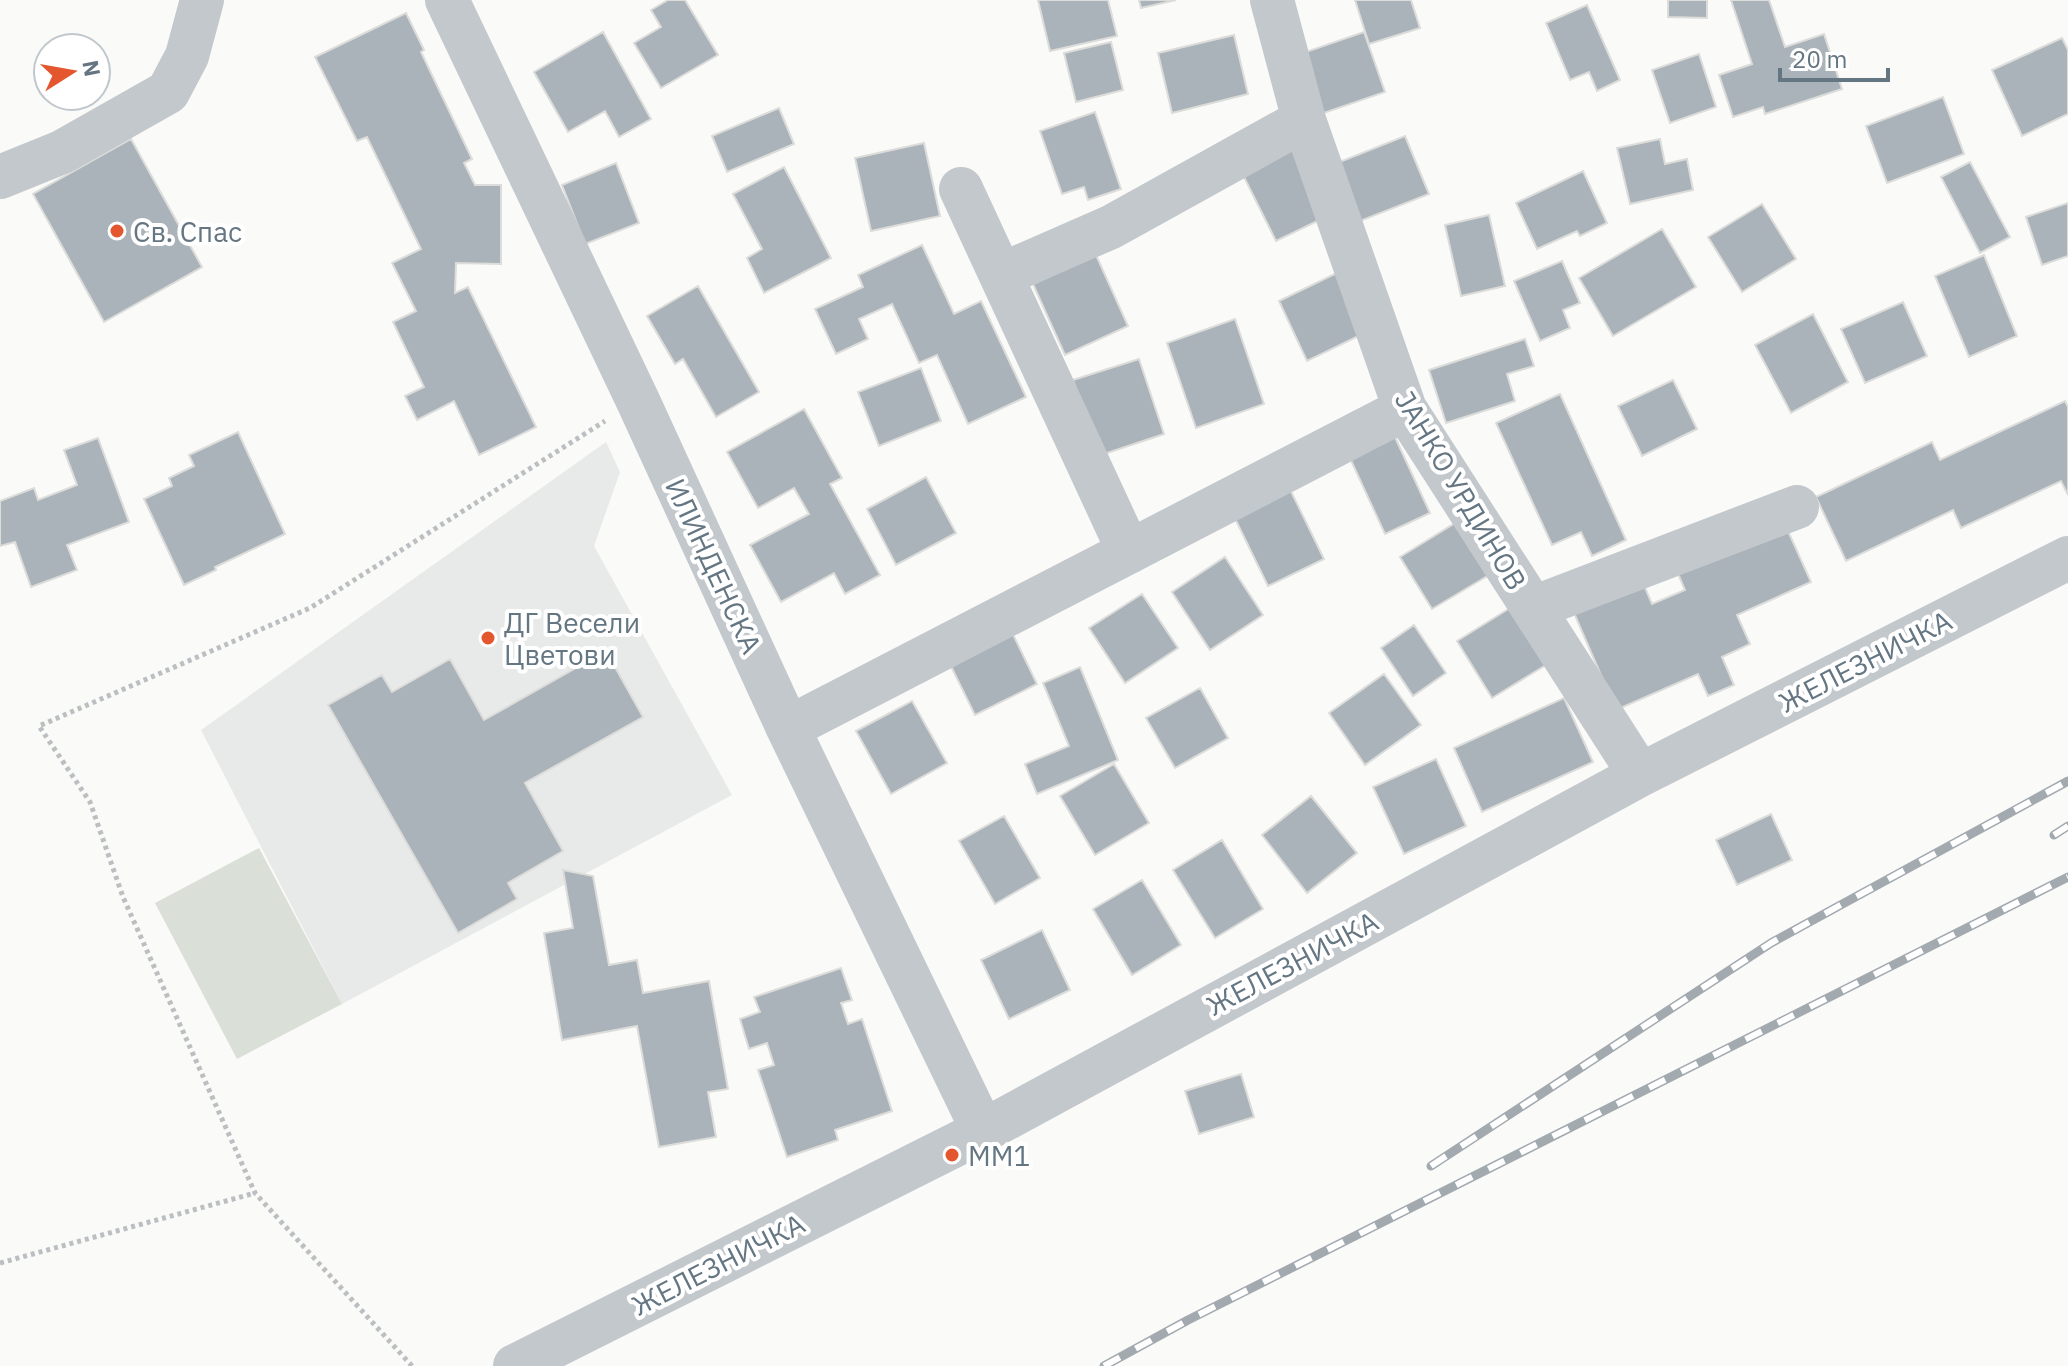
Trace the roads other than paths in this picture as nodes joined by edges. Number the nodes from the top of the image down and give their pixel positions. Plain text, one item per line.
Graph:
1 (202, 0) edge
2 (447, 0) edge
3 (1272, 0) edge
4 (1304, 120) junction
5 (0, 177) edge
6 (961, 189) dead end
7 (1001, 275) junction
8 (1405, 409) junction
9 (1797, 507) dead end
10 (1129, 552) junction
11 (2068, 558) edge
12 (1533, 608) junction
13 (788, 728) junction
14 (1640, 775) junction
15 (983, 1131) junction
16 (515, 1366) edge

1 - 5 street
2 - 13 street, ИЛИНДЕНСКА
3 - 4 street, ЈАНКО УРДИНОВ
4 - 7 street
4 - 8 street, ЈАНКО УРДИНОВ
6 - 7 street
7 - 10 street
8 - 10 street
8 - 12 street, ЈАНКО УРДИНОВ
9 - 12 street
10 - 13 street
11 - 14 street, ЖЕЛЕЗНИЧКА
12 - 14 street, ЈАНКО УРДИНОВ
13 - 15 street, ИЛИНДЕНСКА
14 - 15 street, ЖЕЛЕЗНИЧКА
15 - 16 street, ЖЕЛЕЗНИЧКА

